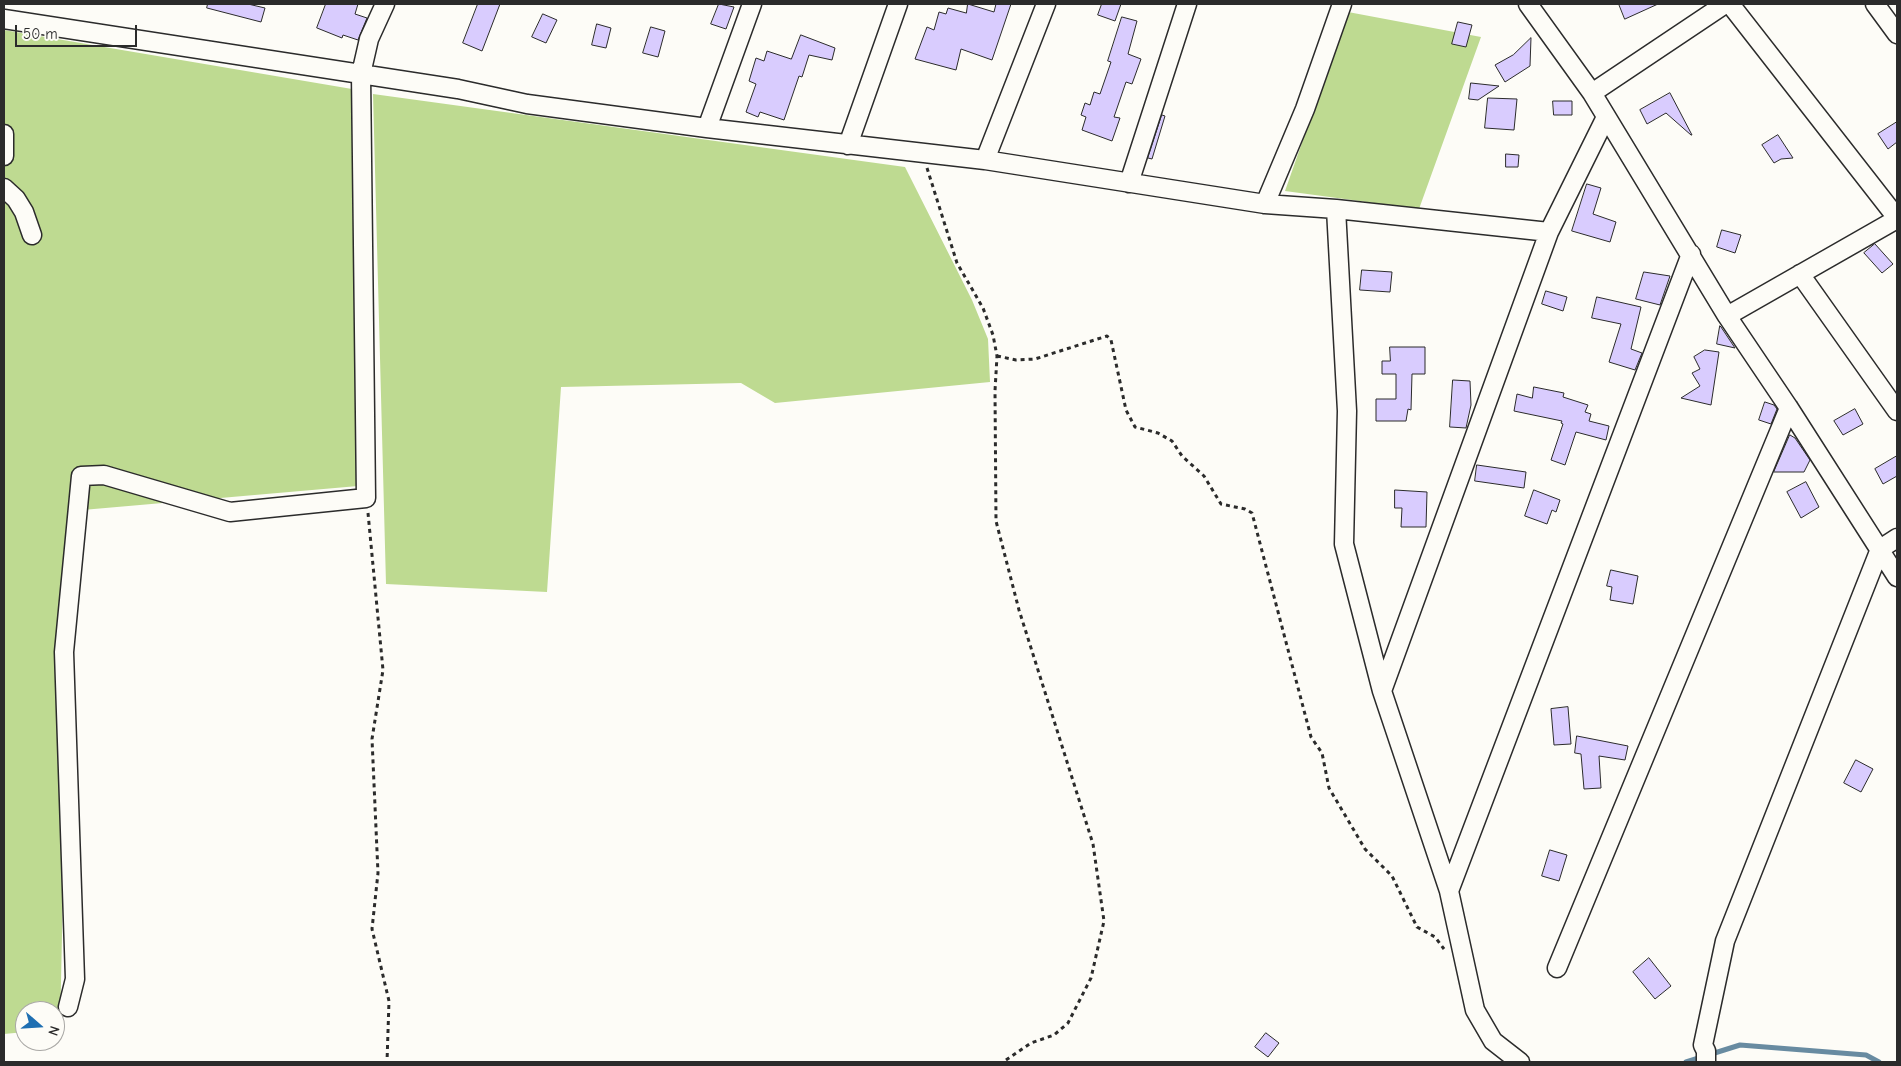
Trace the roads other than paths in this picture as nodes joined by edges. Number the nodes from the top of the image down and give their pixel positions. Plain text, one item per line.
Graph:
1 (385, 4) edge
2 (898, 4) edge
3 (1046, 4) edge
4 (1187, 4) edge
5 (1342, 4) edge
6 (1528, 4) edge
7 (1725, 4) edge
8 (1730, 4) edge
9 (1875, 4) edge
10 (746, 6) edge
11 (4, 19) edge
12 (1897, 34) edge
13 (361, 74) junction
14 (1592, 93) junction
15 (1606, 117) junction
16 (707, 128) junction
17 (4, 134) edge
18 (848, 145) junction
19 (4, 156) edge
20 (985, 160) junction
21 (1130, 183) junction
22 (4, 188) edge
23 (1265, 204) junction
24 (1336, 209) junction
25 (1897, 219) edge
26 (1549, 232) junction
27 (32, 235) dead end
28 (1691, 254) junction
29 (1800, 274) junction
30 (1727, 316) junction
31 (1789, 408) junction
32 (1897, 411) edge
33 (1897, 538) edge
34 (1880, 549) junction
35 (1897, 577) edge
36 (1382, 691) junction
37 (1449, 891) junction
38 (1557, 968) dead end
39 (68, 1007) dead end
40 (1705, 1052) edge
41 (1520, 1062) edge

1 - 13 street
2 - 18 street
3 - 20 street
4 - 21 street
5 - 23 street
6 - 14 street
7 - 14 street
8 - 25 street
9 - 12 street
10 - 16 street
11 - 13 street
13 - 16 street
13 - 39 street
14 - 15 street
15 - 26 street
15 - 28 street
16 - 18 street
17 - 19 street
18 - 20 street
20 - 21 street
21 - 23 street
22 - 27 street
23 - 24 street
24 - 26 street
24 - 36 street
25 - 29 street
26 - 36 street
28 - 30 street
28 - 37 street
29 - 30 street
29 - 32 street
30 - 31 street
31 - 34 street
31 - 38 street
33 - 34 street
34 - 35 street
34 - 40 street
36 - 37 street
37 - 41 street

